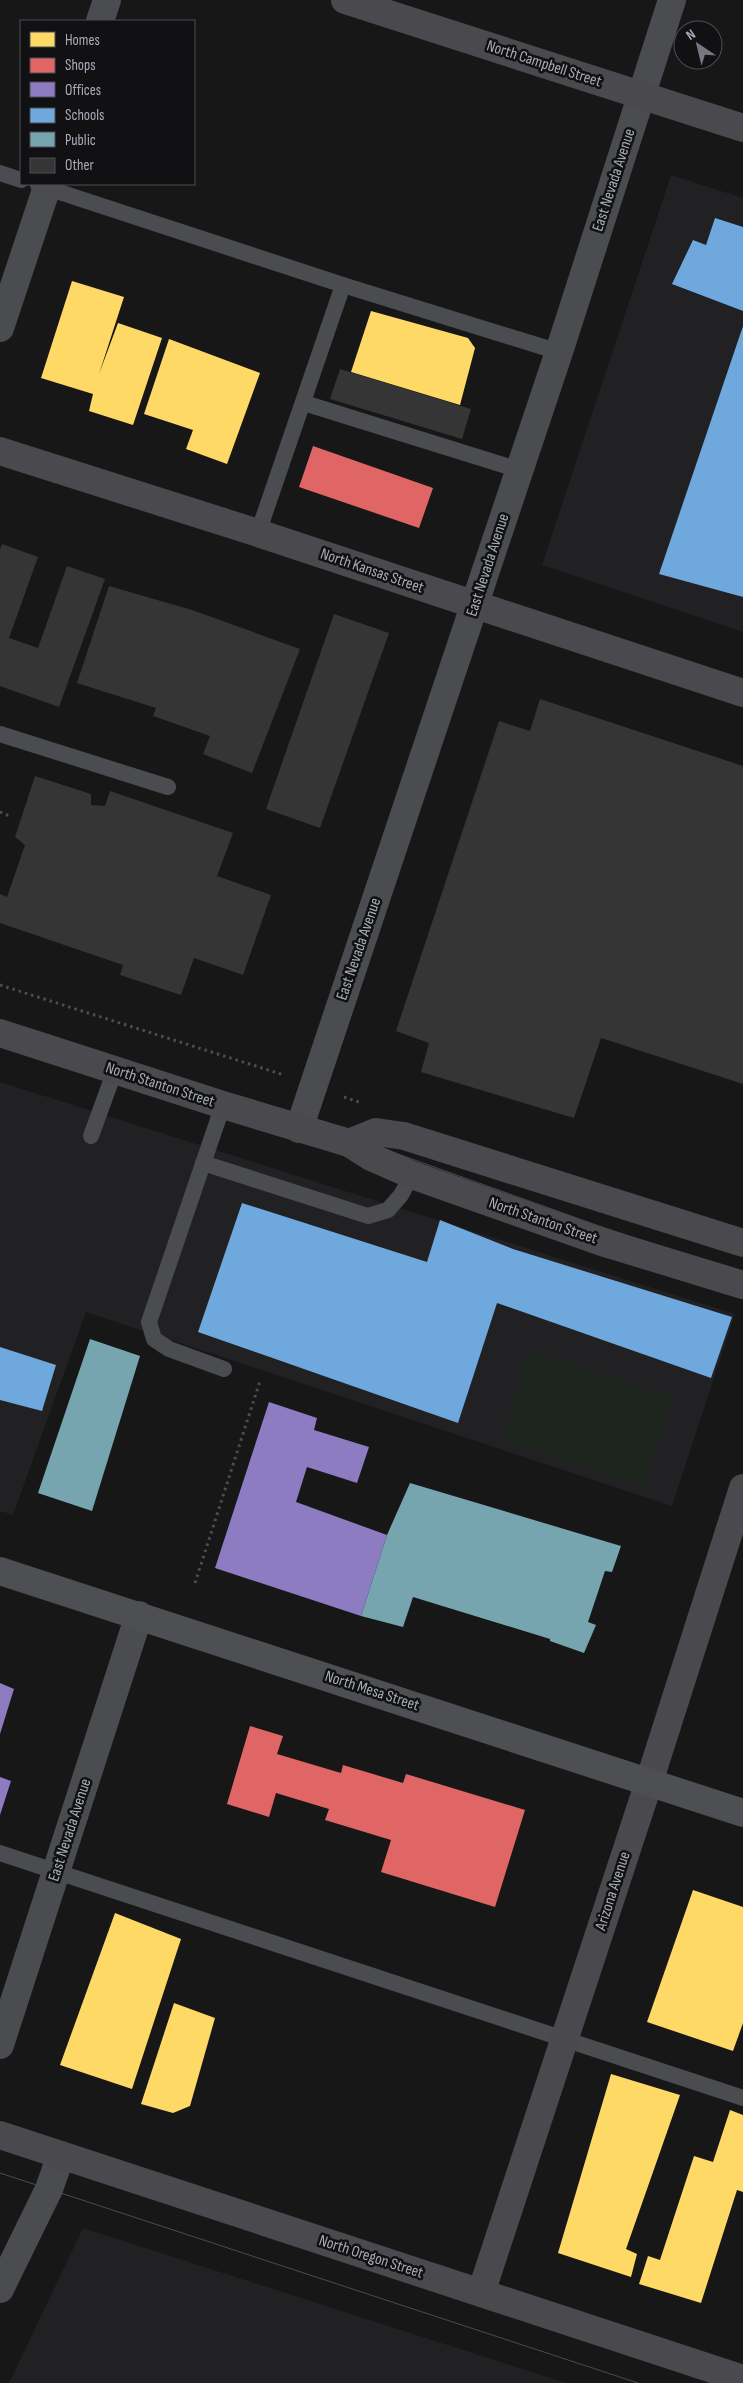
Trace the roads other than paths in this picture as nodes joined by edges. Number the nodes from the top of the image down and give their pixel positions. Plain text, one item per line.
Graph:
1 (107, 0) edge
2 (345, 0) edge
3 (672, 0) edge
4 (100, 20) edge
5 (642, 96) junction
6 (743, 128) edge
7 (0, 173) edge
8 (20, 180) edge
9 (43, 185) edge
10 (343, 285) junction
11 (0, 328) edge
12 (560, 352) junction
13 (304, 403) junction
14 (0, 452) edge
15 (519, 470) junction
16 (258, 533) junction
17 (474, 606) junction
18 (743, 693) edge
19 (0, 734) edge
20 (168, 787) dead end
21 (0, 1034) edge
22 (115, 1070) junction
23 (222, 1105) junction
24 (299, 1129) junction
25 (91, 1136) dead end
26 (349, 1143) junction
27 (203, 1163) junction
28 (412, 1175) junction
29 (743, 1243) edge
30 (743, 1285) edge
31 (224, 1370) dead end
32 (743, 1488) edge
33 (736, 1534) edge
34 (0, 1571) edge
35 (139, 1615) junction
36 (649, 1782) junction
37 (743, 1813) edge
38 (0, 1853) edge
39 (58, 1871) junction
40 (564, 2040) junction
41 (0, 2045) edge
42 (743, 2098) edge
43 (0, 2135) edge
44 (61, 2155) junction
45 (2, 2281) edge
46 (481, 2293) junction
47 (743, 2379) edge

1 - 4 street
2 - 5 street, North Campbell Street
3 - 5 street, East Nevada Avenue
5 - 6 street, North Campbell Street
5 - 12 street, East Nevada Avenue
7 - 8 lane
9 - 10 lane
9 - 11 street
10 - 12 lane
10 - 13 lane
12 - 15 street, East Nevada Avenue
13 - 15 lane
13 - 16 lane
14 - 16 street, North Kansas Street
15 - 17 street, East Nevada Avenue
16 - 17 street, North Kansas Street
17 - 18 street, North Kansas Street
17 - 24 street, East Nevada Avenue
19 - 20 lane
21 - 22 street, North Stanton Street
22 - 23 street, North Stanton Street
22 - 25 lane
23 - 24 street, North Stanton Street
23 - 27 lane
24 - 26 street, North Stanton Street
26 - 28 street, North Stanton Street
26 - 29 street
27 - 28 lane
27 - 31 lane
28 - 30 street, North Stanton Street
32 - 33 street, Arizona Avenue
33 - 36 street, Arizona Avenue
34 - 35 main road, North Mesa Street
35 - 36 main road, North Mesa Street
35 - 39 street, East Nevada Avenue
36 - 37 main road, North Mesa Street
36 - 40 street, Arizona Avenue
38 - 39 lane
39 - 40 lane
39 - 41 street, East Nevada Avenue
40 - 42 lane
40 - 46 street, Arizona Avenue
43 - 44 street, North Oregon Street
44 - 45 street
44 - 46 street, North Oregon Street
46 - 47 street, North Oregon Street

